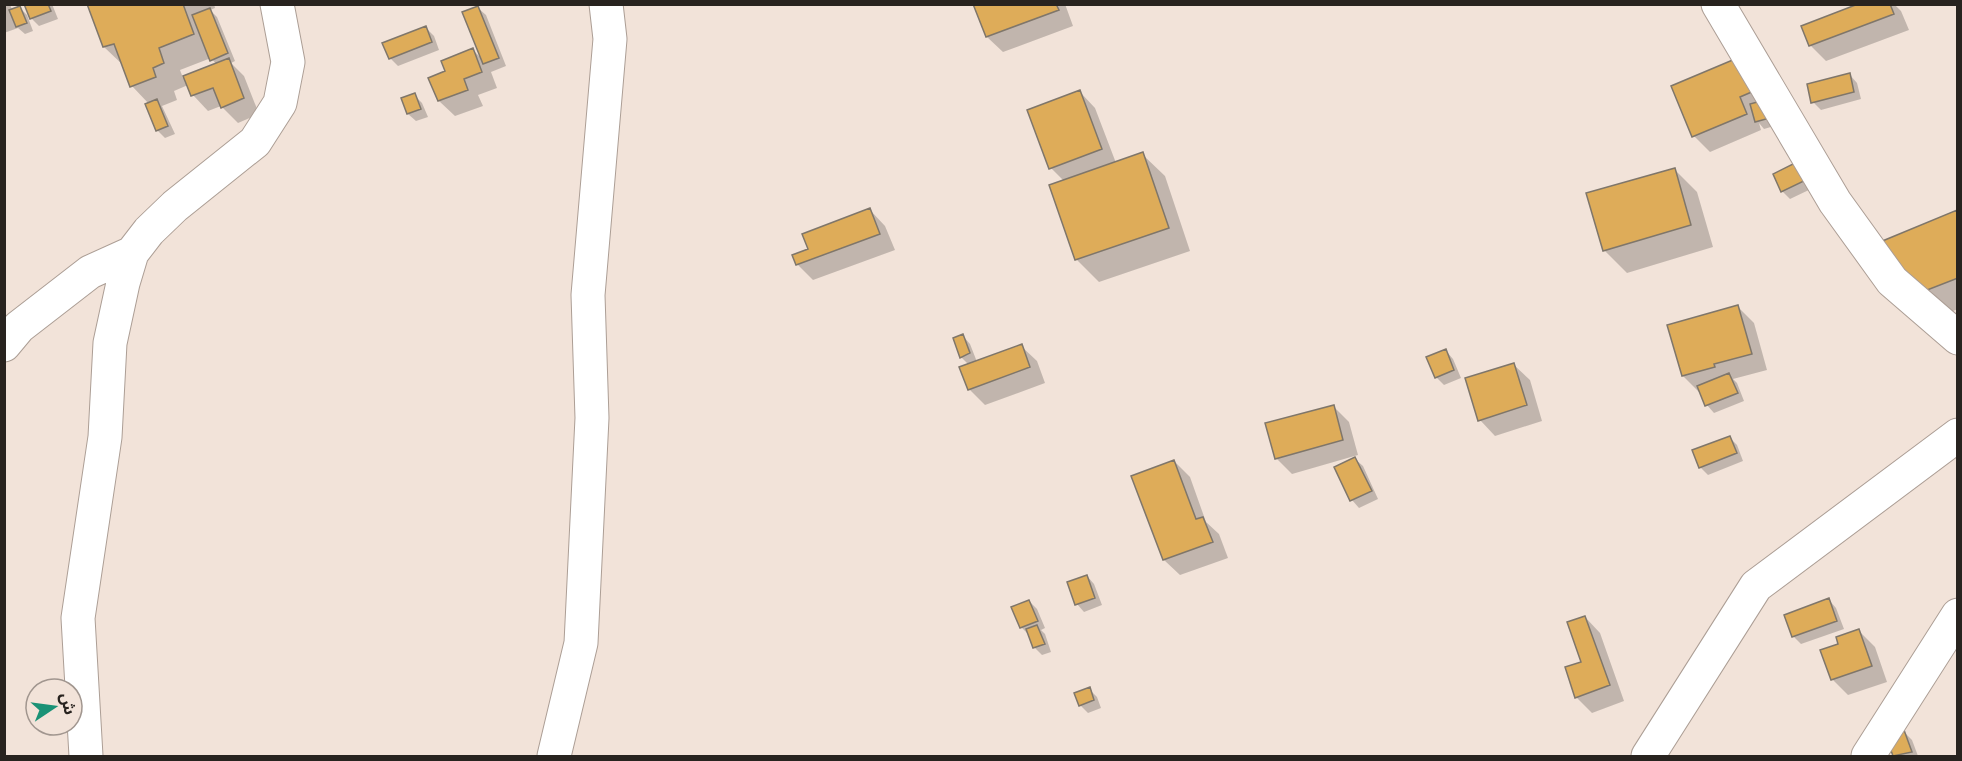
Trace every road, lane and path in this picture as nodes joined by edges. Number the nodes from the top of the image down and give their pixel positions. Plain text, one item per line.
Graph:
1 (277, 4) edge
2 (606, 4) edge
3 (1718, 4) edge
4 (132, 253) junction
5 (1958, 338) edge
6 (4, 345) edge
7 (1958, 435) edge
8 (1958, 615) edge
9 (87, 756) edge
10 (554, 756) edge
11 (1648, 756) edge
12 (1868, 756) edge

1 - 4 street
2 - 10 street
3 - 5 street
4 - 6 street
4 - 9 street
7 - 11 street
8 - 12 street

